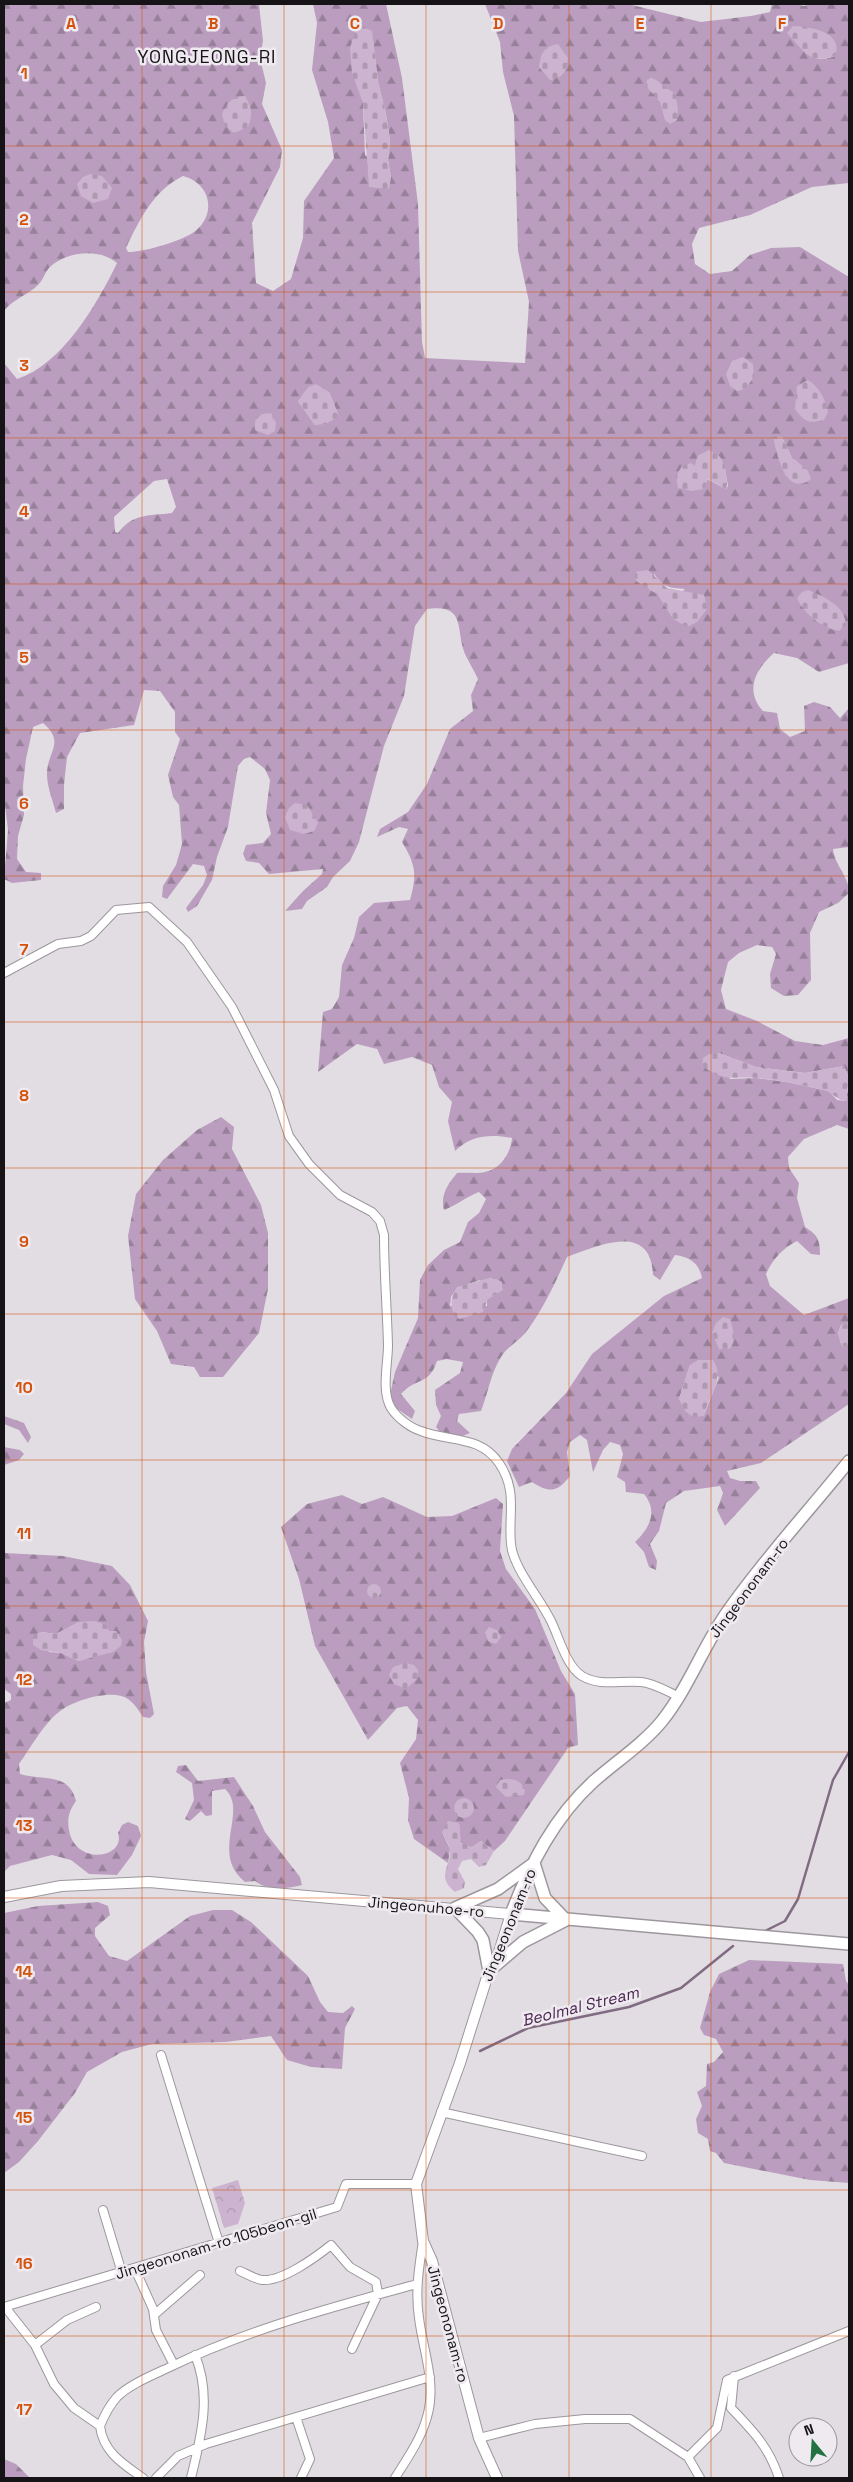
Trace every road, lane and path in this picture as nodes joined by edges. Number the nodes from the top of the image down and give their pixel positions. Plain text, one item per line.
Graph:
1 (4, 974) edge
2 (849, 1461) edge
3 (680, 1697) junction
4 (534, 1863) junction
5 (4, 1897) edge
6 (455, 1908) junction
7 (511, 1914) junction
8 (566, 1920) junction
9 (849, 1944) edge
10 (489, 1971) junction
11 (161, 2056) dead end
12 (441, 2112) junction
13 (642, 2156) dead end
14 (416, 2184) junction
15 (103, 2210) dead end
16 (422, 2241) junction
17 (219, 2243) junction
18 (135, 2269) junction
19 (122, 2272) junction
20 (240, 2272) dead end
21 (200, 2275) dead end
22 (418, 2284) junction
23 (378, 2294) junction
24 (4, 2307) edge
25 (96, 2308) dead end
26 (154, 2315) junction
27 (849, 2331) edge
28 (35, 2345) junction
29 (352, 2349) dead end
30 (195, 2355) junction
31 (174, 2365) junction
32 (734, 2376) junction
33 (430, 2377) junction
34 (296, 2417) junction
35 (100, 2426) junction
36 (479, 2438) junction
37 (199, 2447) junction
38 (688, 2457) junction
39 (143, 2478) edge
40 (156, 2478) edge
41 (191, 2478) edge
42 (301, 2478) edge
43 (395, 2478) edge
44 (497, 2478) edge
45 (700, 2478) edge
46 (778, 2478) edge

1 - 3 street
2 - 3 main road, Jingeononam-ro
3 - 4 main road, Jingeononam-ro
4 - 6 main road
4 - 7 main road, Jingeononam-ro
4 - 8 main road
5 - 6 street, Jingeonuhoe-ro
6 - 7 street, Jingeonuhoe-ro
6 - 10 main road
7 - 8 main road, Jingeonuhoe-ro
7 - 10 street, Jingeononam-ro
8 - 9 main road, Jingeonuhoe-ro
8 - 10 main road
10 - 12 street, Jingeononam-ro
11 - 17 street
12 - 13 street
12 - 14 street, Jingeononam-ro
14 - 16 street, Jingeononam-ro
14 - 17 street, Jingeononam-ro 105beon-gil
15 - 19 street
16 - 22 street
16 - 36 street, Jingeononam-ro
17 - 18 street, Jingeononam-ro 105beon-gil
18 - 19 street, Jingeononam-ro 105beon-gil
18 - 26 street
19 - 24 street, Jingeononam-ro 105beon-gil
20 - 23 street
21 - 26 street
22 - 23 street
22 - 33 street
23 - 29 street
23 - 30 street
24 - 28 street
25 - 28 street
26 - 31 street
27 - 32 street
28 - 35 street
30 - 31 street
30 - 37 street
31 - 35 street
32 - 38 street
32 - 46 street
33 - 34 street
33 - 43 street
34 - 37 street
34 - 42 street
35 - 39 street
36 - 38 street
36 - 44 street, Jingeononam-ro
37 - 40 street
37 - 41 street
38 - 45 street

